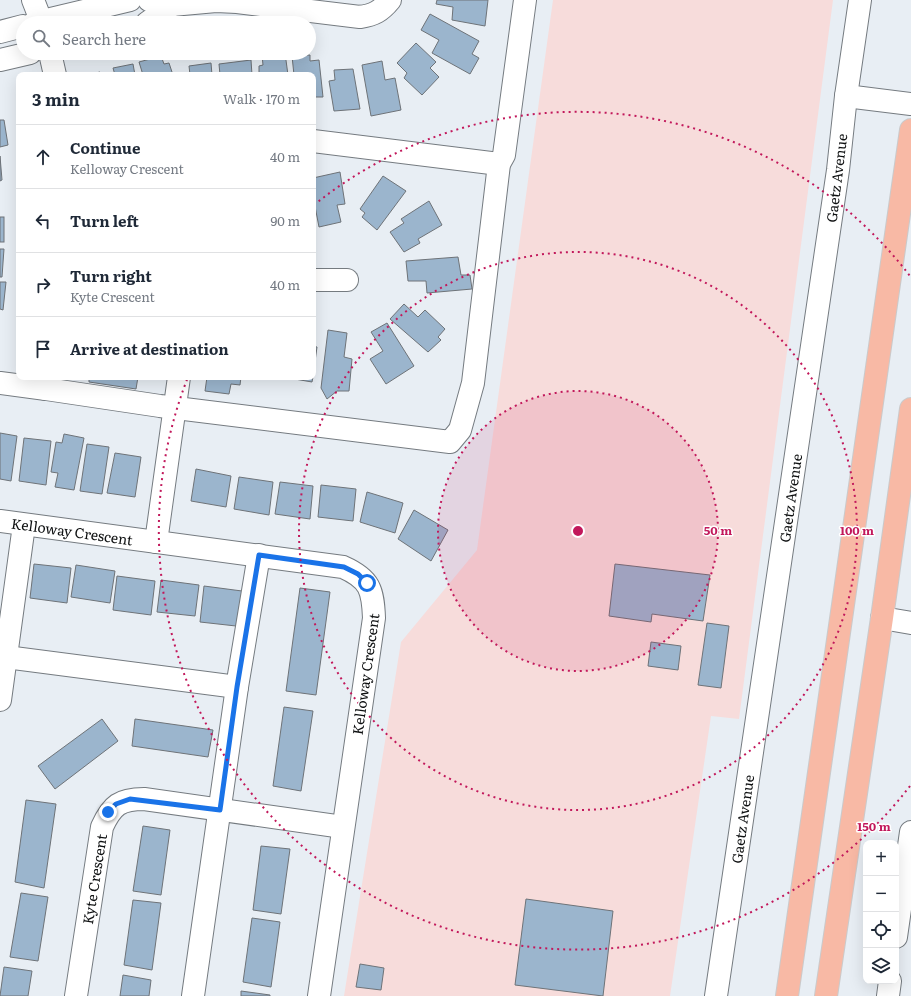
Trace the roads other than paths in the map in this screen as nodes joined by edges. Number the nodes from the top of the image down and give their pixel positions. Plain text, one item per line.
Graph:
1 (32, 0) edge
2 (130, 0) edge
3 (149, 0) edge
4 (390, 0) edge
5 (526, 0) edge
6 (860, 0) edge
7 (184, 3) edge
8 (34, 16) edge
9 (64, 16) edge
10 (160, 16) edge
11 (16, 28) edge
12 (0, 32) edge
13 (16, 56) edge
14 (0, 60) edge
15 (52, 60) edge
16 (54, 72) edge
17 (846, 96) junction
18 (911, 104) edge
19 (911, 130) edge
20 (316, 141) edge
21 (499, 164) junction
22 (316, 280) edge
23 (347, 280) dead end
24 (179, 380) edge
25 (0, 383) edge
26 (47, 383) edge
27 (175, 408) junction
28 (911, 409) edge
29 (0, 521) edge
30 (24, 524) junction
31 (156, 542) junction
32 (259, 555) junction
33 (882, 618) junction
34 (911, 622) edge
35 (6, 657) junction
36 (237, 687) junction
37 (0, 700) edge
38 (220, 810) junction
39 (343, 827) junction
40 (911, 832) edge
41 (899, 916) edge
42 (890, 984) edge
43 (76, 996) edge
44 (193, 996) edge
45 (319, 996) edge
46 (716, 996) edge
47 (787, 996) edge
48 (826, 996) edge
49 (888, 996) edge

1 - 8 street
2 - 9 street
3 - 7 street
4 - 7 street
5 - 21 street
6 - 17 street, Gaetz Avenue
7 - 10 street
11 - 12 street
13 - 14 street
15 - 16 street
17 - 18 street
17 - 46 street, Gaetz Avenue
19 - 47 main road
20 - 21 street
21 - 27 street
22 - 23 street
24 - 27 street
25 - 26 street
26 - 27 street
27 - 31 street
28 - 33 main road
29 - 30 street, Kelloway Crescent
30 - 31 street, Kelloway Crescent
30 - 35 street
31 - 32 street, Kelloway Crescent
32 - 36 street
32 - 39 street, Kelloway Crescent
33 - 34 street
33 - 48 main road
35 - 36 street
35 - 37 street
36 - 38 street
38 - 39 street, Kyte Crescent
38 - 43 street, Kyte Crescent
38 - 44 street
39 - 45 street, Kelloway Crescent
40 - 41 street
42 - 49 street

